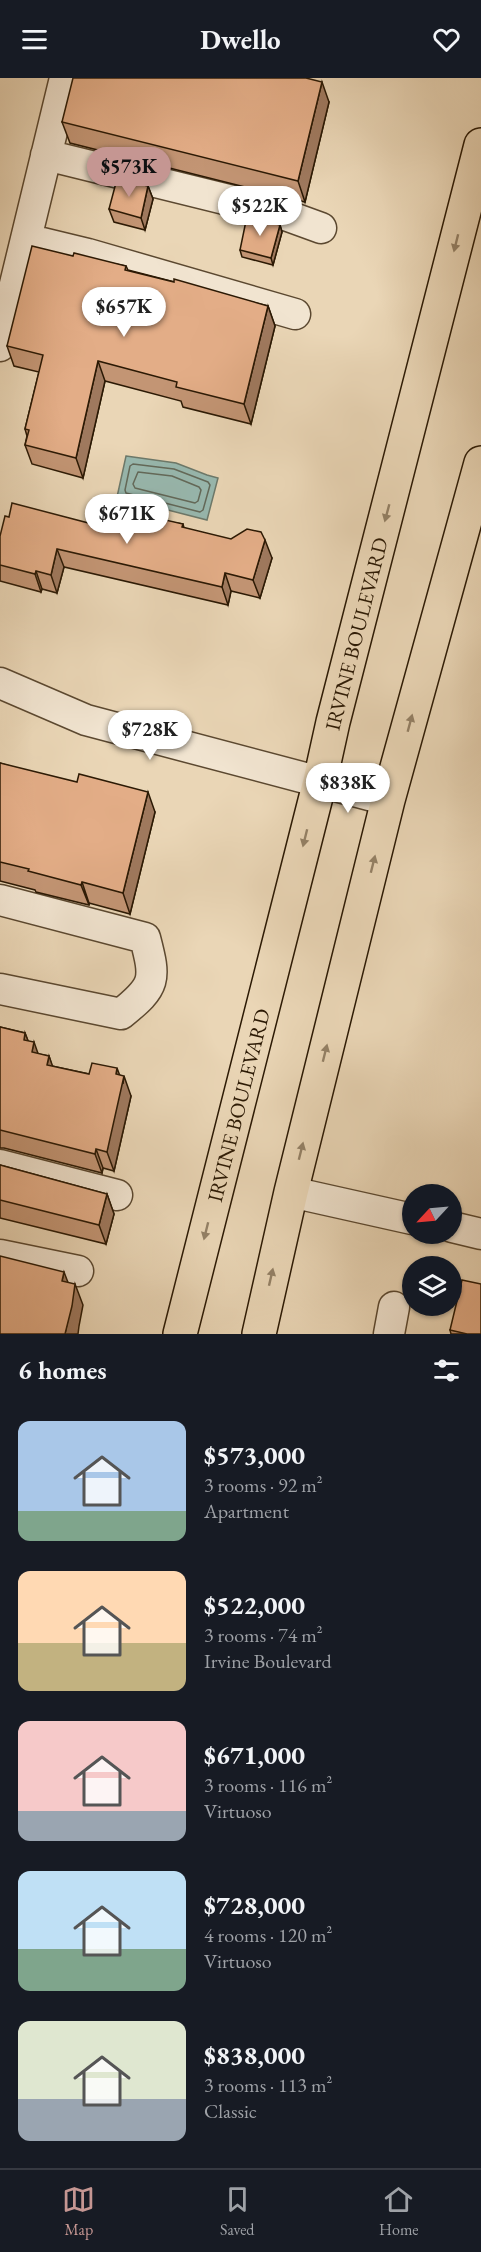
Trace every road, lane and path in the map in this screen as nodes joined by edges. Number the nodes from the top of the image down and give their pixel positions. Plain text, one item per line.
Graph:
1 (65, 78) edge
2 (481, 145) edge
3 (46, 155) junction
4 (321, 228) dead end
5 (26, 239) junction
6 (295, 314) dead end
7 (0, 346) edge
8 (481, 463) edge
9 (0, 684) edge
10 (320, 782) junction
11 (388, 800) junction
12 (0, 900) edge
13 (0, 988) edge
14 (0, 1165) edge
15 (291, 1192) junction
16 (117, 1196) dead end
17 (402, 1217) edge
18 (462, 1229) edge
19 (481, 1234) edge
20 (0, 1255) edge
21 (78, 1271) dead end
22 (180, 1334) edge
23 (259, 1334) edge

1 - 3 street
2 -> 10 main road, IRVINE BOULEVARD
3 - 4 street
3 - 5 street
5 - 6 street
5 - 7 street
11 -> 8 main road
9 - 10 street
10 - 11 street
10 -> 22 main road, IRVINE BOULEVARD
15 -> 11 main road
12 - 13 street
14 - 16 street
15 - 17 street
23 -> 15 main road
18 - 19 street
20 - 21 street

